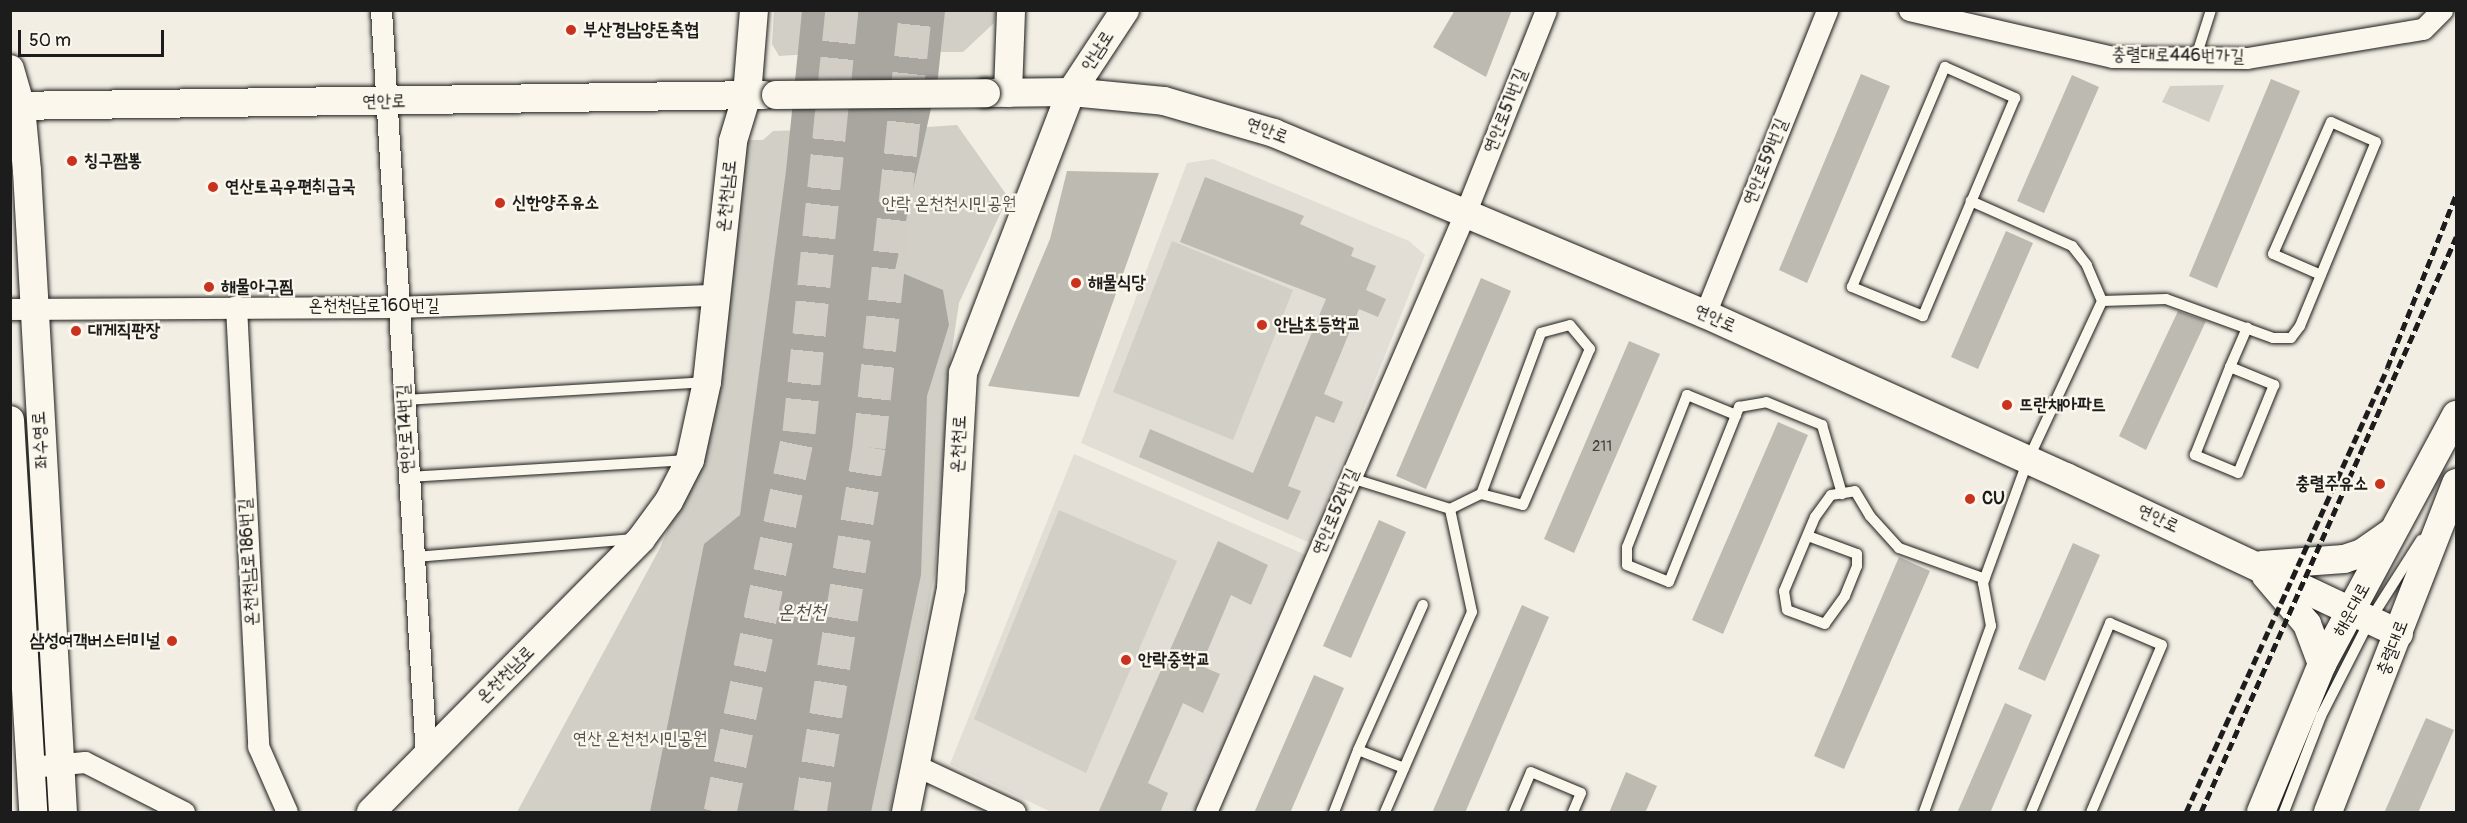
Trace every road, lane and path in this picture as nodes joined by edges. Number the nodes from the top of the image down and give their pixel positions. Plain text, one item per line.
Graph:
1 (381, 10) edge
2 (754, 10) edge
3 (1011, 10) edge
4 (1125, 10) edge
5 (1546, 10) edge
6 (1827, 10) edge
7 (1909, 10) edge
8 (2211, 10) edge
9 (2442, 10) edge
10 (1933, 14) edge
11 (2196, 57) junction
12 (10, 69) edge
13 (1071, 92) junction
14 (1000, 93) junction
15 (747, 95) junction
16 (387, 102) junction
17 (16, 107) edge
18 (1971, 201) junction
19 (1466, 211) junction
20 (2321, 275) junction
21 (716, 295) junction
22 (2102, 301) junction
23 (236, 306) junction
24 (399, 307) junction
25 (21, 309) edge
26 (1705, 314) junction
27 (2247, 328) junction
28 (2230, 367) junction
29 (707, 382) junction
30 (405, 400) junction
31 (1736, 415) junction
32 (2457, 415) edge
33 (10, 420) edge
34 (690, 460) junction
35 (2028, 460) junction
36 (409, 477) junction
37 (1351, 478) junction
38 (2455, 487) edge
39 (1481, 494) junction
40 (1842, 494) junction
41 (1450, 509) junction
42 (2394, 531) junction
43 (1808, 536) junction
44 (641, 538) junction
45 (414, 557) junction
46 (2257, 565) junction
47 (1985, 579) junction
48 (15, 587) edge
49 (50, 587) junction
50 (1423, 605) dead end
51 (2376, 623) junction
52 (2322, 663) junction
53 (1358, 750) junction
54 (426, 756) junction
55 (60, 765) junction
56 (916, 766) junction
57 (30, 767) junction
58 (1404, 768) junction
59 (33, 813) edge
60 (63, 813) edge
61 (184, 813) edge
62 (287, 813) edge
63 (371, 813) edge
64 (906, 813) edge
65 (1015, 813) edge
66 (1206, 813) edge
67 (1334, 813) edge
68 (1385, 813) edge
69 (1514, 813) edge
70 (1573, 813) edge
71 (1924, 813) edge
72 (2031, 813) edge
73 (2091, 813) edge
74 (2261, 813) edge
75 (2284, 813) edge
76 (2309, 813) edge
77 (2328, 813) edge

1 - 16 street, 연안로14번길
2 - 15 main road, 온천천남로
3 - 14 main road
4 - 13 main road, 안남로
5 - 19 street, 연안로51번길
6 - 26 street, 연안로59번길
7 - 10 street, 충렬대로446번가길
8 - 11 lane
9 - 11 street, 충렬대로446번가길
10 - 11 street, 충렬대로446번가길
12 - 17 main road, 좌수영로
13 - 14 main road, 연안로
13 - 19 main road, 연안로
13 - 56 main road, 온천천로
14 - 15 main road, 연안로, bridge
15 - 16 main road, 연안로
15 - 21 main road, 온천천남로
16 - 17 main road, 연안로
16 - 24 street, 연안로14번길
17 - 25 main road, 좌수영로
18 - 18 lane
18 - 22 lane
19 - 26 main road, 연안로
19 - 37 street, 연안로52번길
20 - 20 lane
20 - 27 lane
21 - 24 street, 온천천남로160번길
21 - 29 main road, 온천천남로
22 - 27 lane
22 - 35 lane
23 - 24 street, 온천천남로160번길
23 - 25 street, 온천천남로160번길
23 - 62 street, 온천천남로186번길
24 - 30 street, 연안로14번길
25 - 49 main road, 좌수영로
26 - 35 main road, 연안로
27 - 28 lane
28 - 28 lane
29 - 30 lane
29 - 34 main road, 온천천남로
30 - 36 street, 연안로14번길
31 - 31 lane
31 - 40 lane
32 - 42 main road, 해운대로
33 - 48 main road, 좌수영로
34 - 36 lane
34 - 44 main road, 온천천남로
35 - 46 main road, 연안로
35 - 47 lane
36 - 45 street, 연안로14번길
37 - 41 lane
37 - 66 street, 연안로52번길
38 - 51 main road, 충렬대로
39 - 39 lane
39 - 41 lane
40 - 43 lane
40 - 47 lane
41 - 58 lane
42 - 46 main road
42 - 51 main road, 해운대로
43 - 43 lane
44 - 45 lane
44 - 54 main road, 온천천남로
45 - 54 street, 연안로14번길
46 - 51 main road, 연안로
46 - 52 main road
47 - 71 lane
48 - 49 street
48 - 57 main road, 좌수영로
49 - 55 main road, 좌수영로
50 - 53 lane
51 - 52 main road, 해운대로
51 - 75 lane
51 - 76 main road
51 - 77 main road, 충렬대로
52 - 74 main road, 해운대로
53 - 58 lane
53 - 67 lane
54 - 63 main road, 온천천남로
55 - 57 street
55 - 60 main road, 좌수영로
55 - 61 street
56 - 64 main road, 온천천로
56 - 65 street
57 - 59 main road, 좌수영로
58 - 68 lane
69 - 70 lane
72 - 73 lane

